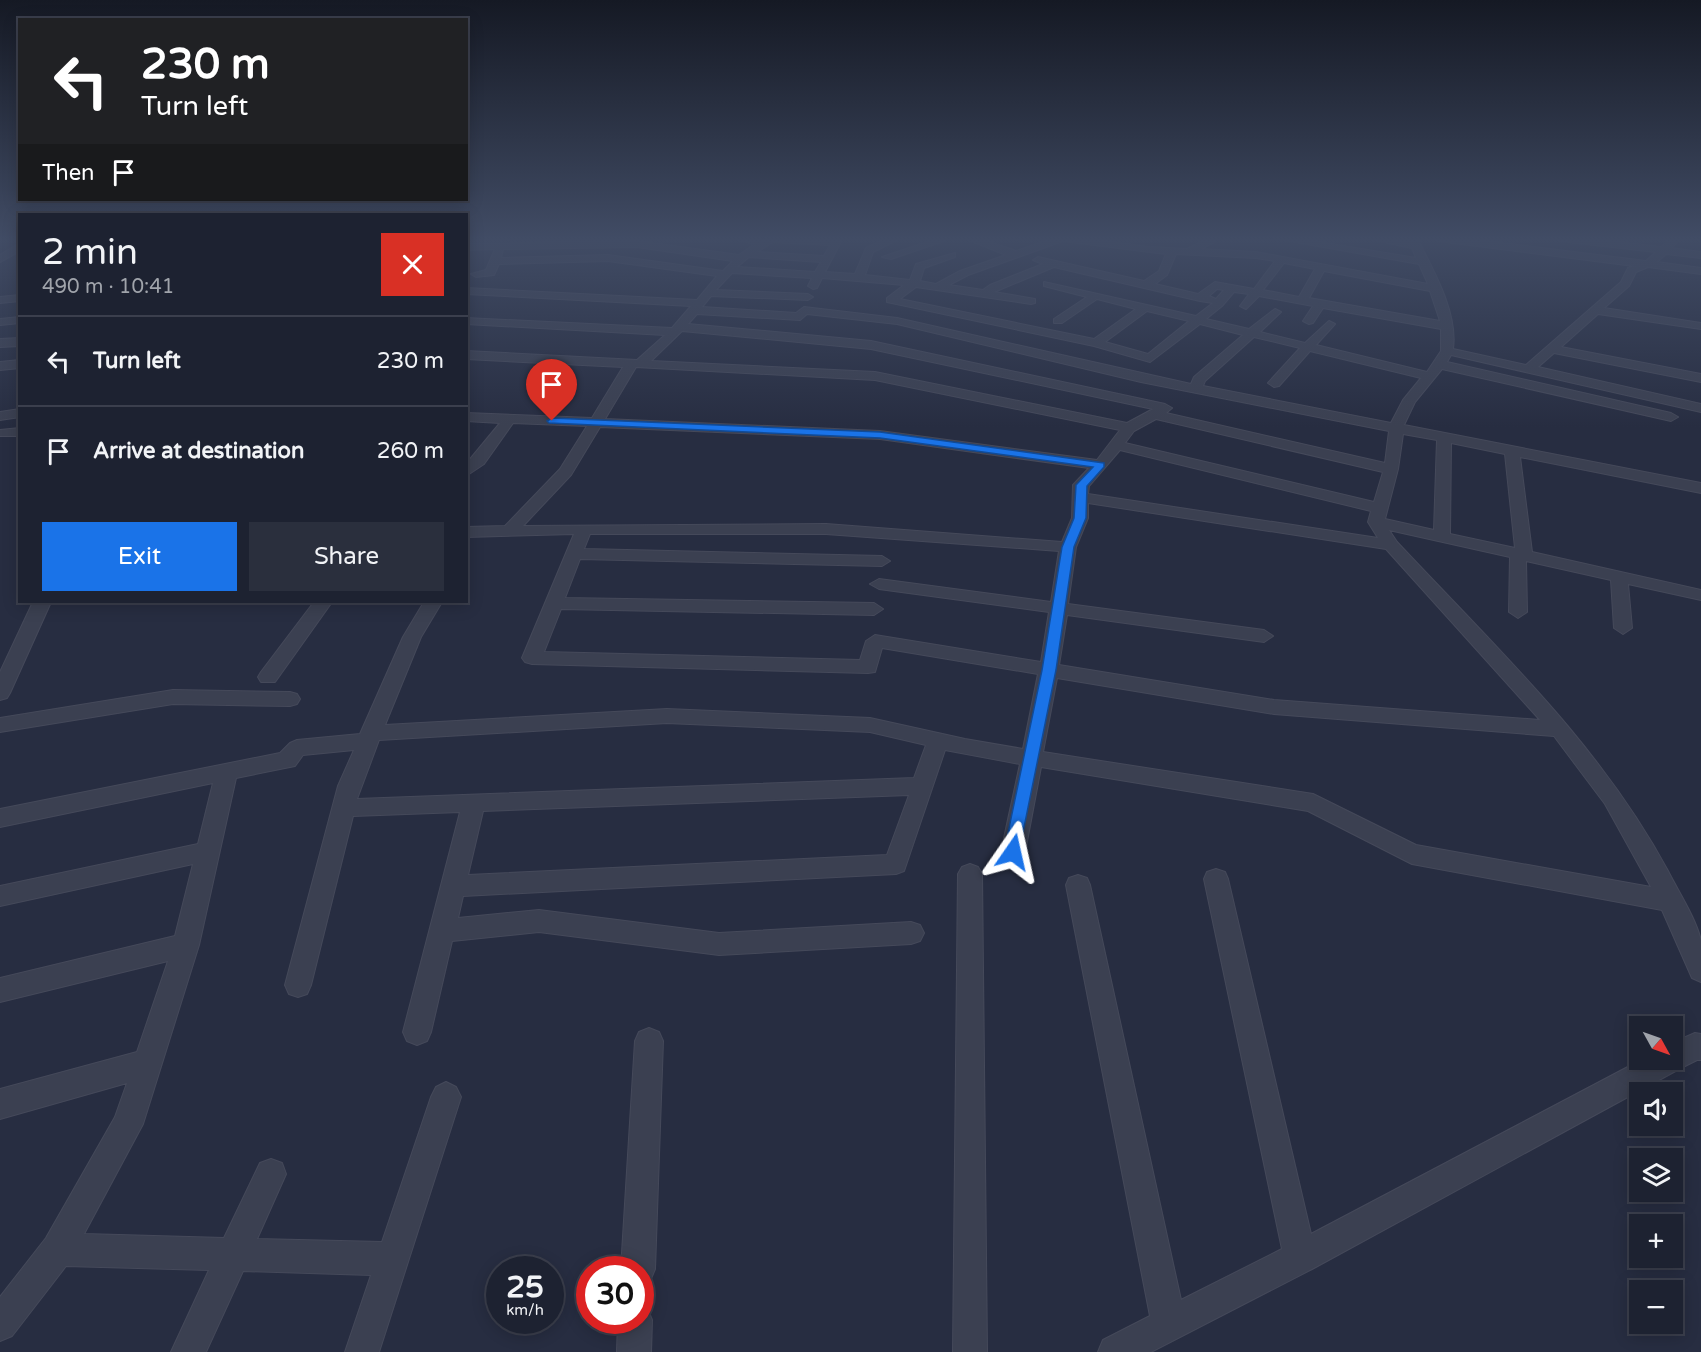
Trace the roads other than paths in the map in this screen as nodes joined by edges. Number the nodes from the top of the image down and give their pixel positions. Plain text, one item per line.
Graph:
1 (621, 301) edge
2 (701, 301) edge
3 (760, 301) edge
4 (807, 301) edge
5 (903, 301) edge
6 (999, 301) edge
7 (1031, 301) edge
8 (1087, 301) edge
9 (1124, 301) edge
10 (1215, 301) edge
11 (1250, 301) edge
12 (1302, 301) edge
13 (1439, 301) edge
14 (1605, 301) edge
15 (1220, 302) joint
16 (1320, 304) junction
17 (697, 306) junction
18 (1146, 306) junction
19 (1246, 306) dead end
20 (804, 308) junction
21 (1595, 310) junction
22 (1020, 312) junction
23 (1275, 312) dead end
24 (1382, 315) junction
25 (1198, 319) junction
26 (18, 321) edge
27 (468, 321) edge
28 (1058, 321) dead end
29 (1309, 321) dead end
30 (0, 322) edge
31 (1329, 324) dead end
32 (1446, 326) junction
33 (1701, 326) edge
34 (1376, 329) dead end
35 (677, 330) junction
36 (1251, 332) junction
37 (789, 338) junction
38 (18, 342) edge
39 (0, 343) edge
40 (1096, 343) junction
41 (1309, 346) junction
42 (1551, 349) junction
43 (468, 355) edge
44 (636, 363) junction
45 (18, 364) edge
46 (1438, 364) junction
47 (0, 366) edge
48 (1529, 369) junction
49 (1701, 378) edge
50 (1274, 383) dead end
51 (1196, 389) junction
52 (1701, 408) edge
53 (18, 413) edge
54 (1154, 414) junction
55 (0, 416) edge
56 (468, 417) edge
57 (1671, 417) dead end
58 (509, 419) junction
59 (595, 422) junction
60 (1129, 428) junction
61 (1397, 430) junction
62 (18, 432) edge
63 (4, 433) dead end
64 (1444, 439) junction
65 (1117, 445) junction
66 (1512, 452) junction
67 (1100, 465) junction
68 (1391, 469) junction
69 (468, 470) edge
70 (1701, 488) edge
71 (1081, 496) junction
72 (1378, 515) junction
73 (584, 529) junction
74 (509, 531) junction
75 (469, 536) edge
76 (1442, 536) junction
77 (1391, 545) junction
78 (1068, 547) junction
79 (574, 554) junction
80 (1521, 554) junction
81 (882, 561) dead end
82 (1619, 576) junction
83 (879, 584) dead end
84 (1701, 595) edge
85 (42, 603) edge
86 (322, 603) edge
87 (431, 603) edge
88 (554, 603) junction
89 (1059, 607) junction
90 (874, 609) dead end
91 (1518, 612) dead end
92 (1623, 628) dead end
93 (1264, 636) dead end
94 (1049, 670) junction
95 (268, 677) dead end
96 (0, 693) edge
97 (290, 699) dead end
98 (0, 725) edge
99 (1560, 729) junction
100 (370, 737) junction
101 (938, 741) junction
102 (1032, 758) junction
103 (227, 772) junction
104 (922, 786) junction
105 (474, 803) junction
106 (344, 808) junction
107 (0, 818) edge
108 (208, 851) junction
109 (1013, 852) dead end
110 (970, 874) dead end
111 (1216, 879) dead end
112 (1078, 885) dead end
113 (452, 886) junction
114 (0, 896) edge
115 (1671, 901) junction
116 (441, 931) junction
117 (911, 933) dead end
118 (186, 945) junction
119 (1701, 970) edge
120 (298, 985) dead end
121 (0, 990) edge
122 (417, 1032) dead end
123 (649, 1041) dead end
124 (1701, 1047) edge
125 (1683, 1053) edge
126 (149, 1063) junction
127 (1651, 1070) edge
128 (446, 1097) dead end
129 (0, 1104) edge
130 (271, 1174) dead end
131 (58, 1250) junction
132 (233, 1255) junction
133 (639, 1256) edge
134 (1300, 1257) junction
135 (393, 1260) junction
136 (0, 1324) edge
137 (1169, 1324) junction
138 (635, 1334) edge
139 (188, 1352) edge
140 (362, 1352) edge
141 (634, 1352) edge
142 (970, 1352) edge
143 (1115, 1352) edge

1 - 17 street
2 - 17 street
3 - 20 street
4 - 20 street
5 - 22 street
6 - 22 street
7 - 22 street
8 - 28 street
9 - 18 street
10 - 15 street
11 - 19 street
12 - 16 street
13 - 32 street
14 - 21 street
15 - 25 street
16 - 24 street
16 - 29 street
17 - 20 street
17 - 35 street
18 - 25 street
18 - 40 street
20 - 37 street
20 - 51 street
21 - 33 street
21 - 42 street
22 - 40 street
23 - 36 street
24 - 32 street
24 - 34 street
25 - 36 street
25 - 40 street
26 - 30 street
27 - 35 street
31 - 41 street
32 - 46 street
35 - 37 street
35 - 44 street
36 - 41 street
36 - 51 street
37 - 54 street
38 - 39 street
41 - 46 street
41 - 50 street
42 - 48 street
42 - 49 street
43 - 44 street
44 - 59 street
44 - 60 street
45 - 47 street
46 - 48 street
46 - 57 street
46 - 61 street
48 - 52 street
51 - 61 street
53 - 55 street
54 - 60 street
54 - 68 street
56 - 58 street
58 - 59 street
58 - 69 street
59 - 67 street
59 - 74 street
60 - 65 street
61 - 64 street
61 - 68 street
62 - 63 street
64 - 66 street
64 - 76 street
65 - 67 street
65 - 72 street
66 - 70 street
66 - 80 street
67 - 71 street
68 - 72 street
71 - 77 street
71 - 78 street
72 - 76 street
72 - 77 street
73 - 74 street
73 - 78 street
73 - 79 street
74 - 75 street
76 - 80 street
77 - 99 street
78 - 89 street
79 - 81 street
79 - 88 street
80 - 82 street
80 - 91 street
82 - 84 street
82 - 92 street
83 - 89 street
85 - 96 street
86 - 95 street
87 - 100 street
88 - 90 street
88 - 94 street
89 - 93 street
89 - 94 street
94 - 99 street
94 - 102 street
97 - 98 street
99 - 115 street
100 - 101 street
100 - 103 street
100 - 106 street
101 - 102 street
101 - 104 street
102 - 109 street
102 - 115 street
103 - 107 street
103 - 108 street
104 - 105 street
104 - 113 street
105 - 106 street
105 - 113 street
106 - 120 street
108 - 114 street
108 - 118 street
110 - 142 street
111 - 134 street
112 - 137 street
113 - 116 street
115 - 119 street
116 - 117 street
116 - 122 street
118 - 121 street
118 - 126 street
123 - 133 street
124 - 125 street
126 - 129 street
126 - 131 street
127 - 134 street
128 - 135 street
130 - 132 street
131 - 132 street
131 - 136 street
132 - 135 street
132 - 139 street
134 - 137 street
135 - 140 street
137 - 143 street
138 - 141 street

